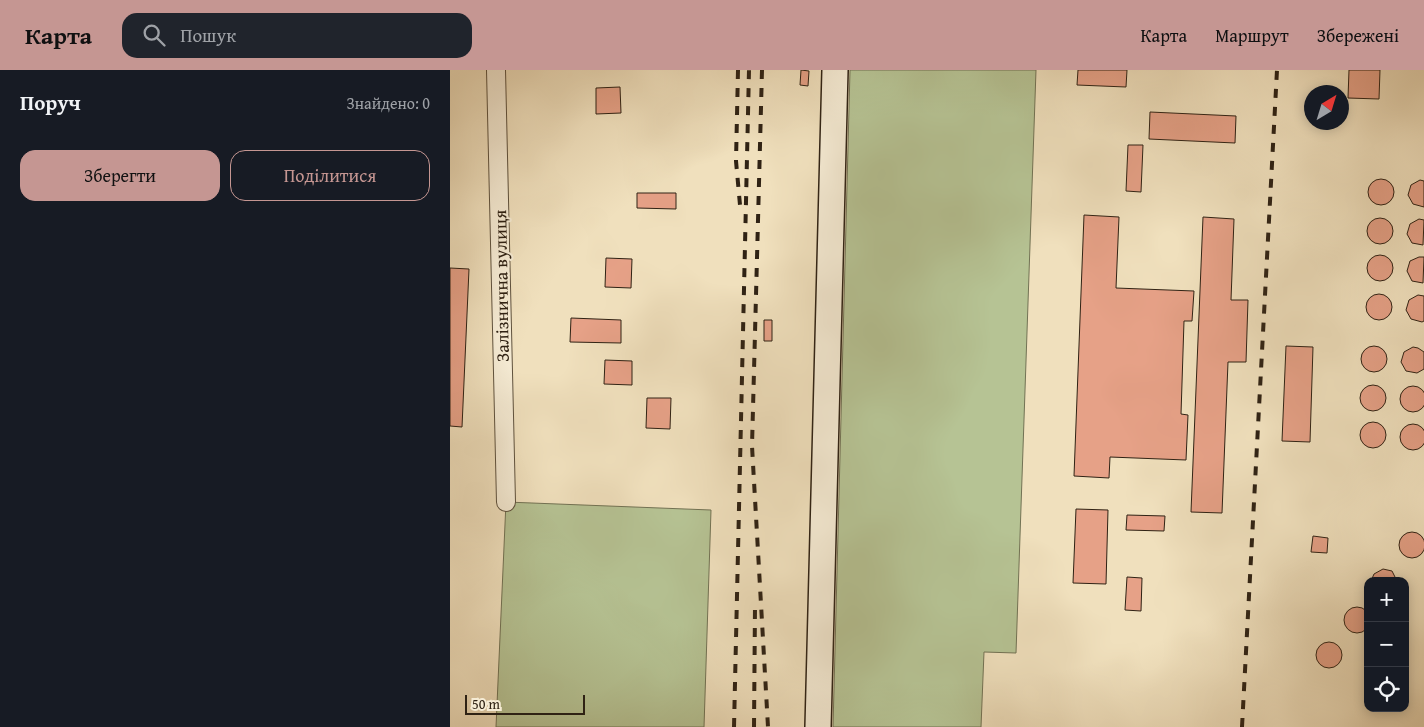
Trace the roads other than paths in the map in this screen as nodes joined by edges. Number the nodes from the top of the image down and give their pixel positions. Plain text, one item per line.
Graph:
1 (496, 70) edge
2 (835, 70) edge
3 (506, 502) dead end
4 (818, 727) edge

1 - 3 street, Залізнична вулиця
2 - 4 street

